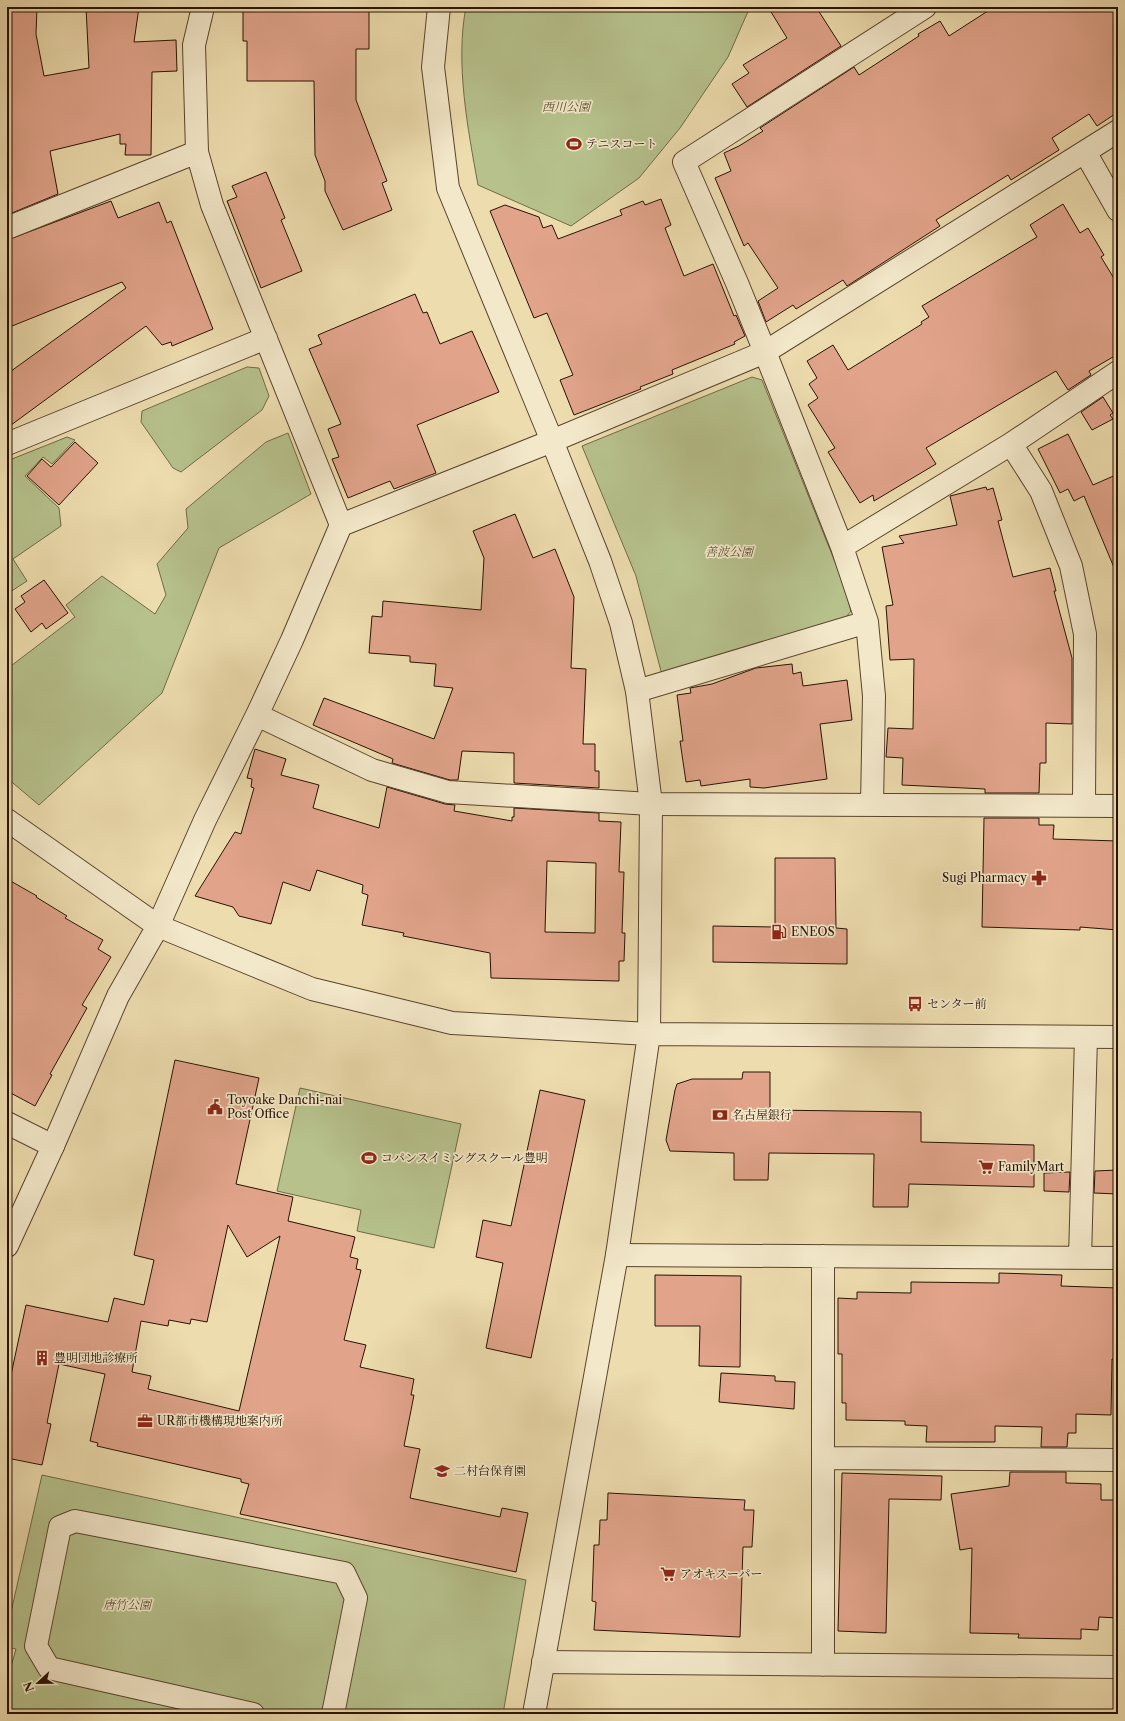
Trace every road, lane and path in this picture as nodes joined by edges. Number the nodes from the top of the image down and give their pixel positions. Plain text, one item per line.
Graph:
1 (202, 7) edge
2 (439, 7) edge
3 (925, 7) edge
4 (1118, 131) edge
5 (197, 152) junction
6 (1085, 152) junction
7 (1118, 210) edge
8 (7, 228) edge
9 (266, 338) junction
10 (765, 352) junction
11 (1118, 372) edge
12 (552, 441) junction
13 (7, 444) edge
14 (1011, 444) junction
15 (342, 525) junction
16 (842, 547) junction
17 (867, 622) junction
18 (637, 691) junction
19 (257, 715) junction
20 (651, 804) junction
21 (872, 805) junction
22 (1084, 806) junction
23 (1118, 806) edge
24 (7, 820) edge
25 (158, 926) junction
26 (649, 1034) junction
27 (1086, 1037) junction
28 (1118, 1038) edge
29 (7, 1123) edge
30 (53, 1146) junction
31 (7, 1246) edge
32 (617, 1254) junction
33 (824, 1256) junction
34 (1080, 1258) junction
35 (1118, 1258) edge
36 (823, 1458) junction
37 (1118, 1460) edge
38 (543, 1662) junction
39 (823, 1665) junction
40 (1118, 1667) edge
41 (253, 1714) edge
42 (333, 1714) edge
43 (534, 1714) edge

1 - 5 street
2 - 12 street
3 - 10 street
4 - 6 street
5 - 8 street
5 - 9 street
6 - 7 street
6 - 10 street
9 - 13 street
9 - 15 street
10 - 12 street
10 - 16 street
11 - 14 street
12 - 15 street
12 - 18 street
14 - 16 street
14 - 22 street
15 - 19 street
16 - 17 street
17 - 18 street
17 - 21 street
18 - 20 street
19 - 20 street
19 - 25 street
20 - 21 street
20 - 26 street
21 - 22 street
22 - 23 street
24 - 25 street
25 - 26 street
25 - 30 street
26 - 27 street
26 - 32 street
27 - 28 street
27 - 34 street
29 - 30 street
30 - 31 street
32 - 33 street
32 - 38 street
33 - 34 street
33 - 36 street
34 - 35 street
36 - 37 street
36 - 39 street
38 - 39 street
38 - 43 street
39 - 40 street
41 - 42 street

